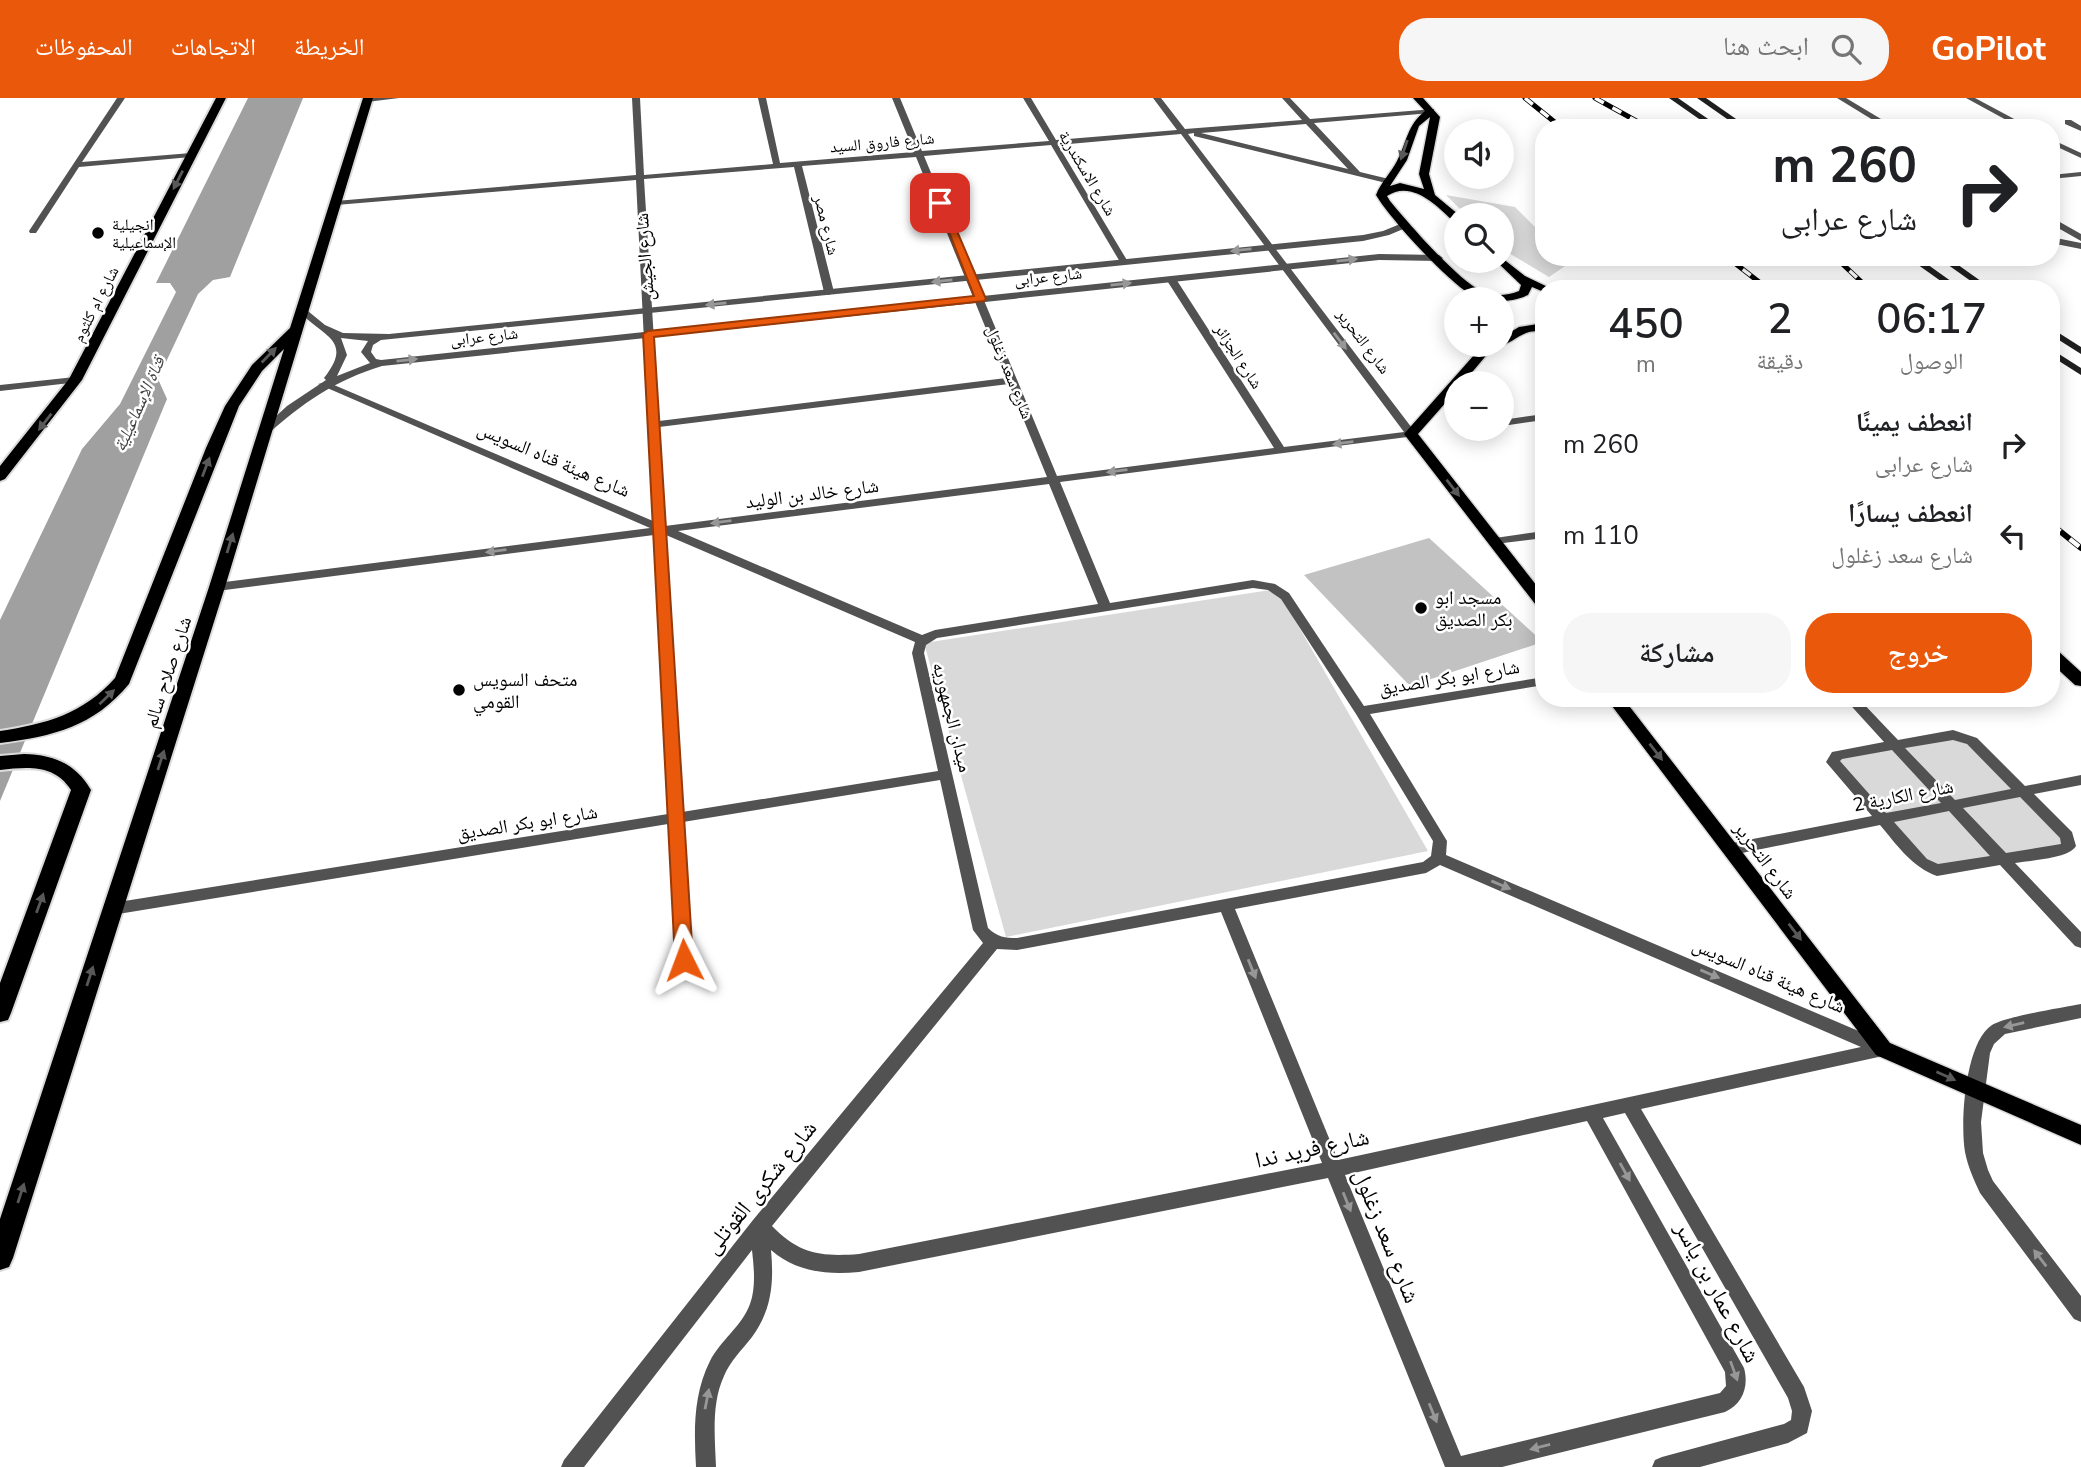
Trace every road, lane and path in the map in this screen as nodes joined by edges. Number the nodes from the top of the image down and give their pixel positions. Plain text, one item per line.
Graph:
1 (121, 98) edge
2 (221, 98) edge
3 (395, 98) edge
4 (636, 98) edge
5 (762, 98) edge
6 (897, 98) edge
7 (1027, 98) edge
8 (1157, 98) edge
9 (1286, 98) edge
10 (1418, 98) edge
11 (1673, 98) edge
12 (1701, 98) edge
13 (1841, 98) edge
14 (1970, 98) edge
15 (368, 99) edge
16 (1431, 111) junction
17 (1704, 119) edge
18 (1732, 119) edge
19 (1877, 119) edge
20 (2009, 119) edge
21 (1308, 121) junction
22 (2068, 122) dead end
23 (2081, 129) edge
24 (1182, 131) junction
25 (1053, 142) junction
26 (2060, 146) edge
27 (920, 153) junction
28 (191, 155) junction
29 (2081, 156) edge
30 (797, 164) junction
31 (79, 165) junction
32 (777, 166) junction
33 (1357, 174) junction
34 (2081, 174) edge
35 (2060, 176) edge
36 (639, 179) junction
37 (1384, 187) junction
38 (1431, 194) junction
39 (336, 203) junction
40 (1444, 206) edge
41 (1405, 225) junction
42 (2060, 225) edge
43 (33, 231) dead end
44 (2081, 238) edge
45 (2060, 242) edge
46 (2081, 246) edge
47 (1271, 247) junction
48 (1439, 258) junction
49 (1124, 262) junction
50 (1924, 266) edge
51 (1954, 266) edge
52 (1284, 267) junction
53 (1514, 272) edge
54 (971, 278) junction
55 (1171, 279) junction
56 (1522, 279) junction
57 (1945, 280) edge
58 (1975, 280) edge
59 (1535, 284) edge
60 (1468, 287) edge
61 (829, 292) junction
62 (1514, 296) edge
63 (981, 299) junction
64 (303, 310) junction
65 (647, 311) junction
66 (1535, 328) edge
67 (298, 329) junction
68 (331, 332) junction
69 (648, 334) junction
70 (1514, 335) edge
71 (2060, 336) edge
72 (379, 337) junction
73 (2076, 344) edge
74 (2081, 351) edge
75 (1481, 357) edge
76 (2060, 358) edge
77 (381, 363) junction
78 (1467, 371) edge
79 (2081, 372) edge
80 (75, 380) junction
81 (1013, 380) junction
82 (323, 384) junction
83 (0, 388) edge
84 (1444, 397) edge
85 (1535, 418) edge
86 (1514, 421) edge
87 (653, 425) junction
88 (263, 433) junction
89 (1411, 434) junction
90 (1281, 451) junction
91 (0, 477) edge
92 (1054, 479) junction
93 (661, 530) junction
94 (1535, 535) edge
95 (1494, 541) junction
96 (217, 587) junction
97 (1535, 594) edge
98 (1106, 608) junction
99 (922, 640) junction
100 (2060, 662) edge
101 (2081, 681) edge
102 (1535, 682) edge
103 (1621, 707) edge
104 (1858, 707) edge
105 (1361, 711) junction
106 (0, 737) edge
107 (1895, 746) junction
108 (0, 763) edge
109 (947, 774) junction
110 (2081, 780) edge
111 (2022, 791) junction
112 (1951, 805) junction
113 (677, 818) junction
114 (1883, 819) junction
115 (1732, 849) junction
116 (1439, 858) junction
117 (2003, 860) junction
118 (1226, 906) junction
119 (112, 909) junction
120 (993, 942) junction
121 (2081, 943) edge
122 (684, 960) dead end
123 (2081, 1011) edge
124 (0, 1013) edge
125 (1884, 1049) junction
126 (1976, 1089) junction
127 (1629, 1104) junction
128 (1591, 1112) junction
129 (2081, 1135) edge
130 (1333, 1169) junction
131 (760, 1226) junction
132 (0, 1258) edge
133 (2081, 1312) edge
134 (570, 1467) edge
135 (706, 1467) edge
136 (1458, 1467) edge
137 (1662, 1467) edge

1 - 31 street
2 - 28 highway, شارع ام كلثوم
3 - 15 street
4 - 36 street, شارع الجيش
5 - 32 street
6 - 27 street, شارع سعد زغلول
7 - 25 street, شارع الاسكندرية
8 - 24 street, شارع التحرير
9 - 21 street
10 - 16 main road
11 - 17 main road
12 - 18 main road
13 - 19 street
14 - 20 street
15 - 39 highway, شارع صلاح سالم
16 - 21 street, شارع فاروق السيد
16 -> 37 main road
16 - 38 main road
21 - 24 street, شارع فاروق السيد
21 - 33 street
22 - 23 street
24 - 25 street, شارع فاروق السيد
24 - 33 street
24 - 47 street, شارع التحرير
25 - 27 street, شارع فاروق السيد
25 - 49 street, شارع الاسكندرية
26 - 29 street
27 - 30 street, شارع فاروق السيد
27 - 54 street, شارع سعد زغلول
28 - 31 street
28 -> 80 highway, شارع ام كلثوم
30 - 32 street, شارع فاروق السيد
30 - 61 street, شارع مصر
31 - 43 street
32 - 36 street, شارع فاروق السيد
33 - 37 street
34 - 35 street
36 - 39 street, شارع فاروق السيد
36 - 65 street, شارع الجيش
37 - 38 main road
37 - 41 main road
38 - 40 main road
39 - 64 highway, شارع صلاح سالم
41 - 47 street, شارع عرابى
41 - 48 main road
42 - 44 street
45 - 46 street
47 -> 49 street, شارع عرابى
47 - 52 street, شارع التحرير
52 -> 48 street, شارع عرابى
48 - 60 main road
49 - 54 street, شارع عرابى
50 - 57 main road
51 - 58 main road
52 - 55 street, شارع عرابى
52 -> 89 street, شارع التحرير
53 - 56 main road
54 -> 61 street, شارع عرابى
54 - 63 street, شارع سعد زغلول
63 -> 55 street, شارع عرابى
55 - 90 street, شارع الجزائر
56 - 59 main road
56 - 62 main road
61 -> 65 street, شارع عرابى
63 - 69 street, شارع عرابى
63 - 81 street, شارع سعد زغلول
64 - 67 highway, شارع صلاح سالم
64 - 68 street, شارع عرابى
65 - 69 street, شارع الجيش
65 - 72 street, شارع عرابى
66 - 70 main road
67 - 88 highway, شارع صلاح سالم
106 -> 67 highway
68 - 72 street, شارع عرابى
68 - 82 street
77 -> 69 street, شارع عرابى
69 - 87 street, شارع الجيش
71 - 73 main road
72 - 77 street
73 - 74 main road
75 - 78 main road
76 - 79 main road
77 - 82 street, شارع عرابى
80 - 83 street
80 -> 91 highway, شارع ام كلثوم
81 - 87 street
81 - 92 street, شارع سعد زغلول
82 - 88 street, شارع عرابى
82 - 93 street, شارع هيئة قناه السويس
84 - 89 main road
85 - 86 street
87 - 93 street, شارع الجيش
96 -> 88 highway, شارع صلاح سالم
89 -> 90 street, شارع خالد بن الوليد
89 -> 95 main road, شارع التحرير
90 -> 92 street, شارع خالد بن الوليد
92 -> 93 street, شارع خالد بن الوليد
92 - 98 street, شارع سعد زغلول
93 -> 96 street, شارع خالد بن الوليد
93 - 99 street, شارع هيئة قناه السويس
93 - 113 street, شارع الجيش
94 - 95 street
95 - 97 main road, شارع التحرير
119 -> 96 highway, شارع صلاح سالم
98 - 99 street, ميدان الجمهوريه
98 - 105 street, ميدان الجمهوريه
99 - 109 street, ميدان الجمهوريه
100 - 101 main road
102 - 105 street, شارع ابو بكر الصديق
103 -> 115 main road, شارع التحرير
104 - 107 street
105 - 116 street, ميدان الجمهوريه
107 - 111 street
107 - 112 street
107 - 114 street
124 -> 108 highway
109 - 113 street, شارع ابو بكر الصديق
109 - 120 street, ميدان الجمهوريه
110 - 111 street, شارع الكارية 2
111 - 112 street, شارع الكارية 2
111 - 117 street
112 - 114 street, شارع الكارية 2
112 - 117 street
113 - 119 street, شارع ابو بكر الصديق
113 - 122 street, شارع الجيش
114 - 115 street, شارع الكارية 2
114 - 117 street
115 -> 125 main road, شارع التحرير
116 - 118 street
116 -> 125 street, شارع هيئة قناه السويس
117 - 121 street
118 - 120 street
118 -> 130 street, شارع سعد زغلول
132 -> 119 highway, شارع صلاح سالم
120 - 131 street, شارع شكرى القوتلى
123 -> 126 street
125 -> 126 main road, شارع هيئة قناه السويس
125 - 127 street, شارع فريد ندا
126 - 129 main road, شارع هيئة قناه السويس
133 -> 126 street
127 - 128 street, شارع فريد ندا
127 - 137 street, شارع عمار بن ياسر
128 - 130 street, شارع فريد ندا
128 -> 136 street, شارع عمار بن ياسر
130 - 131 street, شارع فريد ندا
130 -> 136 street, شارع سعد زغلول
131 - 134 street, شارع شكرى القوتلى
135 -> 131 street

